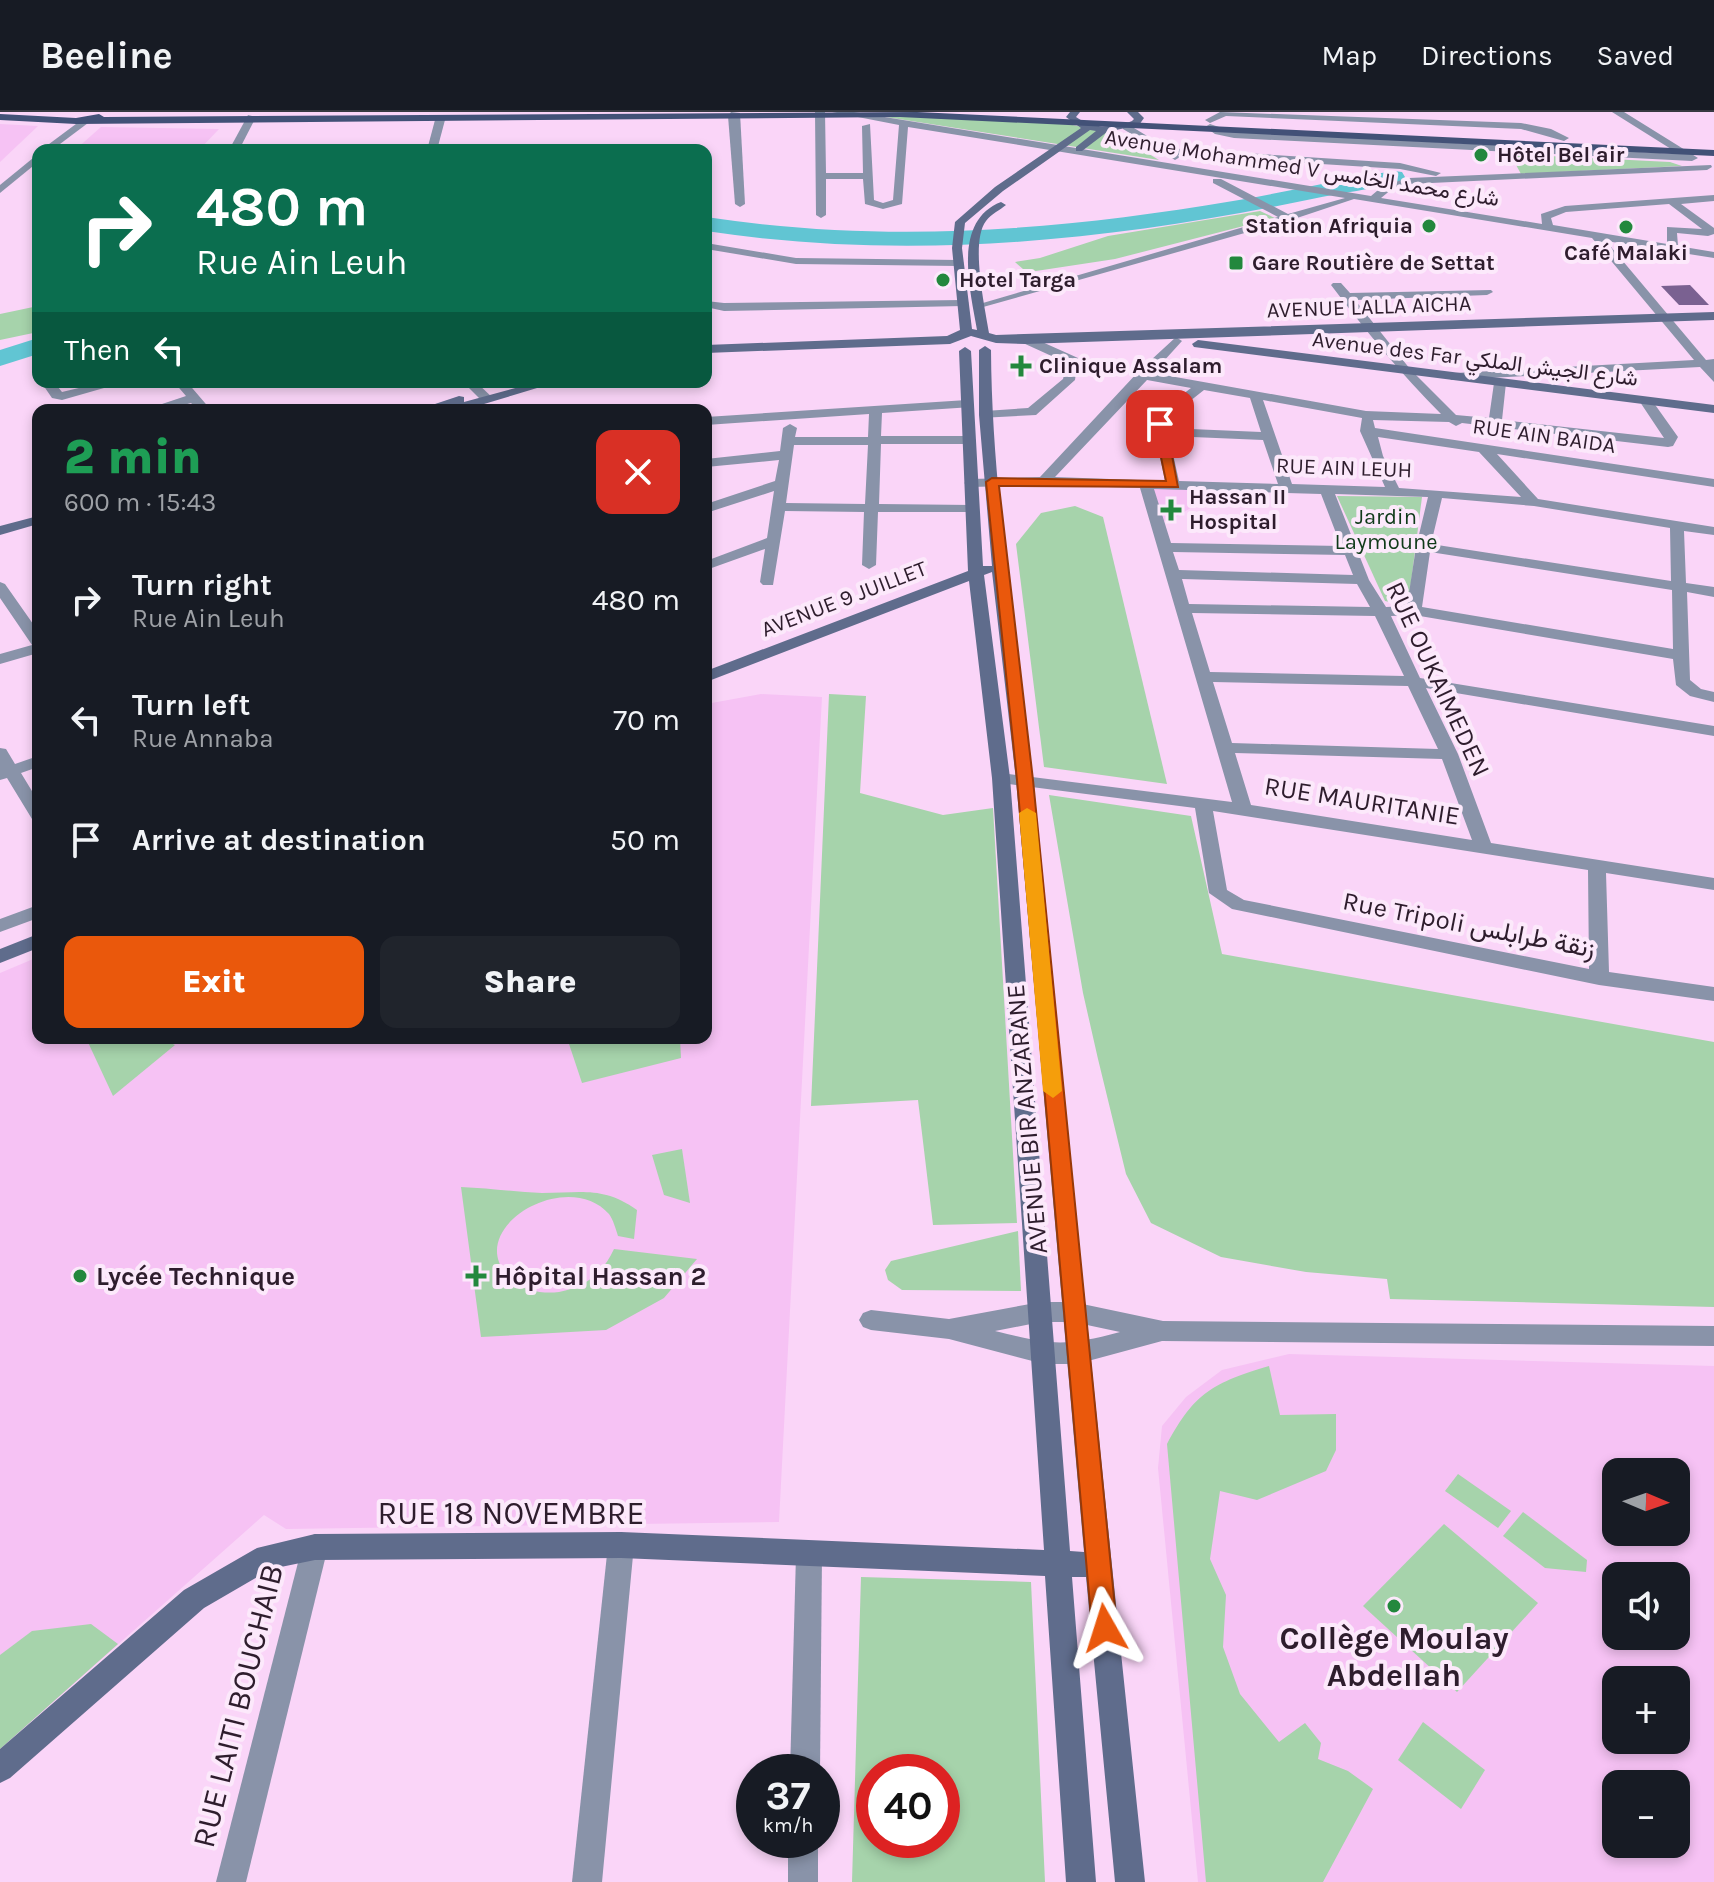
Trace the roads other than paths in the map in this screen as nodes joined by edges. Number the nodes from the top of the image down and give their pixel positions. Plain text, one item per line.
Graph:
1 (104, 112) edge
2 (820, 112) edge
3 (837, 112) edge
4 (1047, 112) edge
5 (1617, 112) edge
6 (734, 114) edge
7 (1073, 115) edge
8 (0, 117) edge
9 (68, 117) edge
10 (250, 119) junction
11 (88, 120) junction
12 (440, 120) junction
13 (1133, 120) edge
14 (904, 123) junction
15 (1210, 123) junction
16 (867, 126) dead end
17 (1088, 127) junction
18 (1105, 129) junction
19 (62, 136) junction
20 (1449, 142) junction
21 (1668, 143) junction
22 (53, 144) edge
23 (237, 144) edge
24 (434, 144) edge
25 (1714, 146) edge
26 (1055, 149) junction
27 (1503, 149) junction
28 (1166, 151) junction
29 (1681, 151) junction
30 (1075, 152) junction
31 (1714, 153) edge
32 (1693, 158) junction
33 (1065, 159) dead end
34 (32, 162) edge
35 (1711, 169) edge
36 (1200, 172) junction
37 (1514, 175) junction
38 (821, 176) junction
39 (867, 176) junction
40 (1455, 179) junction
41 (0, 190) edge
42 (1352, 197) junction
43 (1714, 198) edge
44 (1007, 200) dead end
45 (1372, 200) junction
46 (1671, 201) junction
47 (740, 204) dead end
48 (821, 215) dead end
49 (1282, 215) junction
50 (1548, 228) junction
51 (1596, 236) junction
52 (712, 247) edge
53 (1673, 248) junction
54 (1714, 255) edge
55 (958, 263) junction
56 (1337, 285) dead end
57 (1487, 292) dead end
58 (978, 293) junction
59 (1346, 297) junction
60 (1003, 299) junction
61 (963, 303) junction
62 (712, 305) edge
63 (980, 308) junction
64 (1714, 316) edge
65 (1668, 318) junction
66 (1372, 329) junction
67 (966, 332) junction
68 (1283, 332) junction
69 (1136, 335) junction
70 (1028, 340) junction
71 (1176, 341) junction
72 (988, 342) junction
73 (956, 346) junction
74 (712, 349) edge
75 (712, 355) edge
76 (1289, 356) junction
77 (1709, 364) edge
78 (1406, 372) junction
79 (1142, 375) junction
80 (1455, 377) junction
81 (1714, 378) edge
82 (1500, 383) junction
83 (1201, 386) junction
84 (53, 388) edge
85 (95, 388) edge
86 (185, 388) edge
87 (476, 388) edge
88 (508, 388) edge
89 (523, 388) edge
90 (1255, 395) junction
91 (485, 396) junction
92 (194, 398) junction
93 (1646, 402) junction
94 (172, 404) edge
95 (200, 404) edge
96 (450, 404) edge
97 (464, 404) edge
98 (967, 404) junction
99 (1714, 409) edge
100 (876, 410) junction
101 (792, 415) junction
102 (985, 415) junction
103 (1366, 415) junction
104 (1451, 418) junction
105 (712, 421) edge
106 (1495, 422) junction
107 (1367, 431) junction
108 (1160, 432) junction
109 (1266, 436) junction
110 (969, 440) junction
111 (874, 442) junction
112 (786, 448) junction
113 (1485, 450) junction
114 (712, 462) edge
115 (1044, 481) junction
116 (992, 482) junction
117 (971, 483) junction
118 (1714, 483) edge
119 (781, 484) junction
120 (1146, 485) junction
121 (1173, 485) junction
122 (1286, 488) junction
123 (1326, 489) junction
124 (1394, 491) junction
125 (1436, 493) junction
126 (1534, 502) junction
127 (712, 507) edge
128 (778, 507) junction
129 (873, 508) junction
130 (972, 509) junction
131 (32, 522) edge
132 (1677, 525) junction
133 (0, 531) edge
134 (1714, 531) edge
135 (32, 532) edge
136 (775, 540) junction
137 (0, 541) edge
138 (1165, 547) junction
139 (1423, 547) junction
140 (1352, 551) junction
141 (712, 564) edge
142 (869, 565) dead end
143 (999, 565) junction
144 (976, 573) junction
145 (1172, 574) junction
146 (1362, 580) junction
147 (768, 582) dead end
148 (1677, 586) junction
149 (0, 587) edge
150 (1714, 592) edge
151 (1181, 608) junction
152 (1414, 610) junction
153 (1381, 612) junction
154 (32, 636) edge
155 (32, 647) edge
156 (1680, 655) junction
157 (0, 659) edge
158 (712, 675) edge
159 (1203, 677) junction
160 (1412, 681) junction
161 (1710, 696) edge
162 (1714, 731) edge
163 (1225, 748) junction
164 (0, 753) edge
165 (1449, 754) junction
166 (32, 763) edge
167 (6, 773) edge
168 (1001, 778) junction
169 (1025, 780) junction
170 (1203, 804) junction
171 (32, 807) edge
172 (1243, 809) junction
173 (1484, 847) junction
174 (1597, 864) junction
175 (1714, 884) edge
176 (32, 913) edge
177 (0, 926) edge
178 (32, 943) edge
179 (0, 956) edge
180 (1599, 978) junction
181 (1714, 994) edge
182 (1041, 1312) junction
183 (1073, 1312) junction
184 (871, 1320) dead end
185 (949, 1329) junction
186 (1163, 1331) junction
187 (1714, 1336) edge
188 (1044, 1354) junction
189 (1077, 1354) junction
190 (621, 1545) junction
191 (315, 1547) junction
192 (809, 1555) junction
193 (1060, 1564) junction
194 (1098, 1565) junction
195 (805, 1754) edge
196 (0, 1768) edge
197 (803, 1858) edge
198 (231, 1882) edge
199 (587, 1882) edge
200 (803, 1882) edge
201 (1081, 1882) edge
202 (1130, 1882) edge

1 - 11 main road
2 - 3 main road
2 - 6 main road
2 - 38 street
3 - 7 main road
3 - 14 street, Avenue Mohammed V شارع محمد الخامس
4 - 7 main road
5 - 21 street
6 - 10 main road
6 - 12 street
6 - 47 street
7 - 13 main road
7 - 17 street
8 - 9 main road
9 - 11 main road
9 - 19 street
10 - 11 main road
10 - 12 street
10 - 23 street
11 - 19 street
12 - 24 street
13 - 15 main road
13 - 18 street
13 - 28 street
14 - 26 street, Avenue Mohammed V شارع محمد الخامس
14 - 39 street
15 - 20 street
15 - 21 main road
16 - 39 street
17 - 18 street
17 - 26 street
18 - 30 street
19 - 22 street
20 - 27 street
20 - 29 main road
21 - 25 main road
21 - 29 street
26 - 30 street, Avenue Mohammed V شارع محمد الخامس
26 - 55 street
27 - 32 street
27 - 37 street
28 - 36 street
28 - 40 street
29 - 31 main road
29 - 32 street
30 - 33 street
30 - 36 street, Avenue Mohammed V شارع محمد الخامس
32 - 35 street
34 - 41 street
35 - 37 street
36 - 42 street, Avenue Mohammed V شارع محمد الخامس
36 - 49 street
37 - 40 street
38 - 39 street
38 - 48 street
40 - 45 street
42 - 45 street, Avenue Mohammed V شارع محمد الخامس
42 - 49 street
43 - 46 street
44 - 58 street, AVENUE BIR ANZARANE
45 - 50 street, Avenue Mohammed V شارع محمد الخامس
46 - 50 street
46 - 53 street
49 - 60 street
50 - 51 street, Avenue Mohammed V شارع محمد الخامس
51 - 53 street, Avenue Mohammed V شارع محمد الخامس
51 - 65 street
52 - 55 street
53 - 54 street, Avenue Mohammed V شارع محمد الخامس
55 - 61 street
56 - 59 street
57 - 59 street
58 - 60 street
58 - 63 street, AVENUE BIR ANZARANE
59 - 66 street
60 - 63 street
61 - 62 street
61 - 67 street
63 - 70 street
63 - 72 street, AVENUE BIR ANZARANE
64 - 65 street, AVENUE LALLA AICHA
65 - 66 street, AVENUE LALLA AICHA
65 - 77 street
66 - 68 street, AVENUE LALLA AICHA
66 - 78 street
67 - 72 street
67 - 73 street
68 - 69 street, AVENUE LALLA AICHA
68 - 76 street
69 - 70 street, AVENUE LALLA AICHA
69 - 71 street, Avenue des Far شارع الجيش الملكي
70 - 72 street, AVENUE LALLA AICHA
70 - 102 street
71 - 76 street, Avenue des Far شارع الجيش الملكي
71 - 79 street
72 - 73 street
72 - 102 street, AVENUE BIR ANZARANE
73 - 74 street
73 - 75 street
73 - 98 street, AVENUE BIR ANZARANE
76 - 78 street, Avenue des Far شارع الجيش الملكي
77 - 80 street
77 - 81 street
78 - 80 street, Avenue des Far شارع الجيش الملكي
78 - 104 street
79 - 83 street
79 - 115 street
80 - 82 street, Avenue des Far شارع الجيش الملكي
82 - 93 street, Avenue des Far شارع الجيش الملكي
82 - 106 street
83 - 90 street
83 - 108 street
84 - 85 street
86 - 92 street
87 - 91 street
88 - 91 street
89 - 91 street
90 - 103 street
90 - 109 street
91 - 96 street
91 - 97 street
92 - 94 street
92 - 95 street
93 - 99 street, Avenue des Far شارع الجيش الملكي
93 - 106 street
98 - 100 street
98 - 110 street, AVENUE BIR ANZARANE
100 - 101 street
100 - 111 street
101 - 105 street
101 - 112 street
102 - 116 street, AVENUE BIR ANZARANE
103 - 104 street
103 - 107 street
104 - 106 street
104 - 113 street
107 - 113 street, RUE AIN BAIDA
107 - 124 street
108 - 109 street
108 - 121 street
109 - 122 street
110 - 111 street
110 - 117 street, AVENUE BIR ANZARANE
111 - 112 street
111 - 129 street
112 - 114 street
112 - 119 street
113 - 118 street, RUE AIN BAIDA
113 - 126 street
115 - 116 street, RUE AIN LEUH
115 - 120 street, RUE AIN LEUH
116 - 117 street, RUE AIN LEUH
116 - 143 street, AVENUE BIR ANZARANE
117 - 130 street, AVENUE BIR ANZARANE
119 - 127 street
119 - 128 street
120 - 121 street, RUE AIN LEUH
120 - 138 street
121 - 122 street, RUE AIN LEUH
122 - 123 street, RUE AIN LEUH
123 - 124 street, RUE AIN LEUH
123 - 140 street, RUE OUKAIMEDEN
124 - 125 street, RUE AIN LEUH
125 - 126 street, RUE AIN LEUH
125 - 139 street
126 - 132 street, RUE AIN LEUH
128 - 129 street
128 - 136 street
129 - 130 street
129 - 142 street
130 - 144 street, AVENUE BIR ANZARANE
131 - 133 street
132 - 134 street, RUE AIN LEUH
132 - 148 street
135 - 137 street
136 - 141 street
136 - 147 street
138 - 140 street
138 - 145 street
139 - 148 street
139 - 152 street
140 - 146 street, RUE OUKAIMEDEN
143 - 144 street, AVENUE 9 JUILLET
143 - 169 street, AVENUE BIR ANZARANE
144 - 158 street, AVENUE 9 JUILLET
144 - 168 street, AVENUE BIR ANZARANE
145 - 146 street
145 - 151 street
146 - 153 street, RUE OUKAIMEDEN
148 - 150 street
148 - 156 street
149 - 154 street
151 - 153 street
151 - 159 street
152 - 153 street
152 - 156 street
153 - 160 street, RUE OUKAIMEDEN
155 - 157 street
156 - 161 street
159 - 160 street
159 - 163 street
160 - 162 street
160 - 165 street, RUE OUKAIMEDEN
163 - 165 street
163 - 172 street
164 - 167 street
165 - 173 street, RUE OUKAIMEDEN
166 - 167 street
167 - 171 street
168 - 169 street, RUE MAURITANIE
168 - 182 street, AVENUE BIR ANZARANE
169 - 170 street, RUE MAURITANIE
169 - 183 street, AVENUE BIR ANZARANE
170 - 172 street, RUE MAURITANIE
170 - 180 street, Rue Tripoli زنقة طرابلس
172 - 173 street, RUE MAURITANIE
173 - 174 street, RUE MAURITANIE
174 - 175 street, RUE MAURITANIE
174 - 180 street
176 - 177 street
178 - 179 street
180 - 181 street, Rue Tripoli زنقة طرابلس
182 - 183 street
182 - 185 street
182 - 188 street, AVENUE BIR ANZARANE
183 - 186 street
183 - 189 street, AVENUE BIR ANZARANE
184 - 185 street
185 - 188 street
186 - 187 street
186 - 189 street
188 - 189 street
188 - 193 street, AVENUE BIR ANZARANE
189 - 194 street, AVENUE BIR ANZARANE
190 - 191 street, RUE 18 NOVEMBRE
190 - 192 street, RUE 18 NOVEMBRE
190 - 199 street
191 - 196 street, RUE 18 NOVEMBRE
191 - 198 street, RUE LAITI BOUCHAIB
192 - 193 street, RUE 18 NOVEMBRE
192 - 195 street
193 - 194 street, RUE 18 NOVEMBRE
193 - 201 street, AVENUE BIR ANZARANE
194 - 202 street, AVENUE BIR ANZARANE
197 - 200 street

